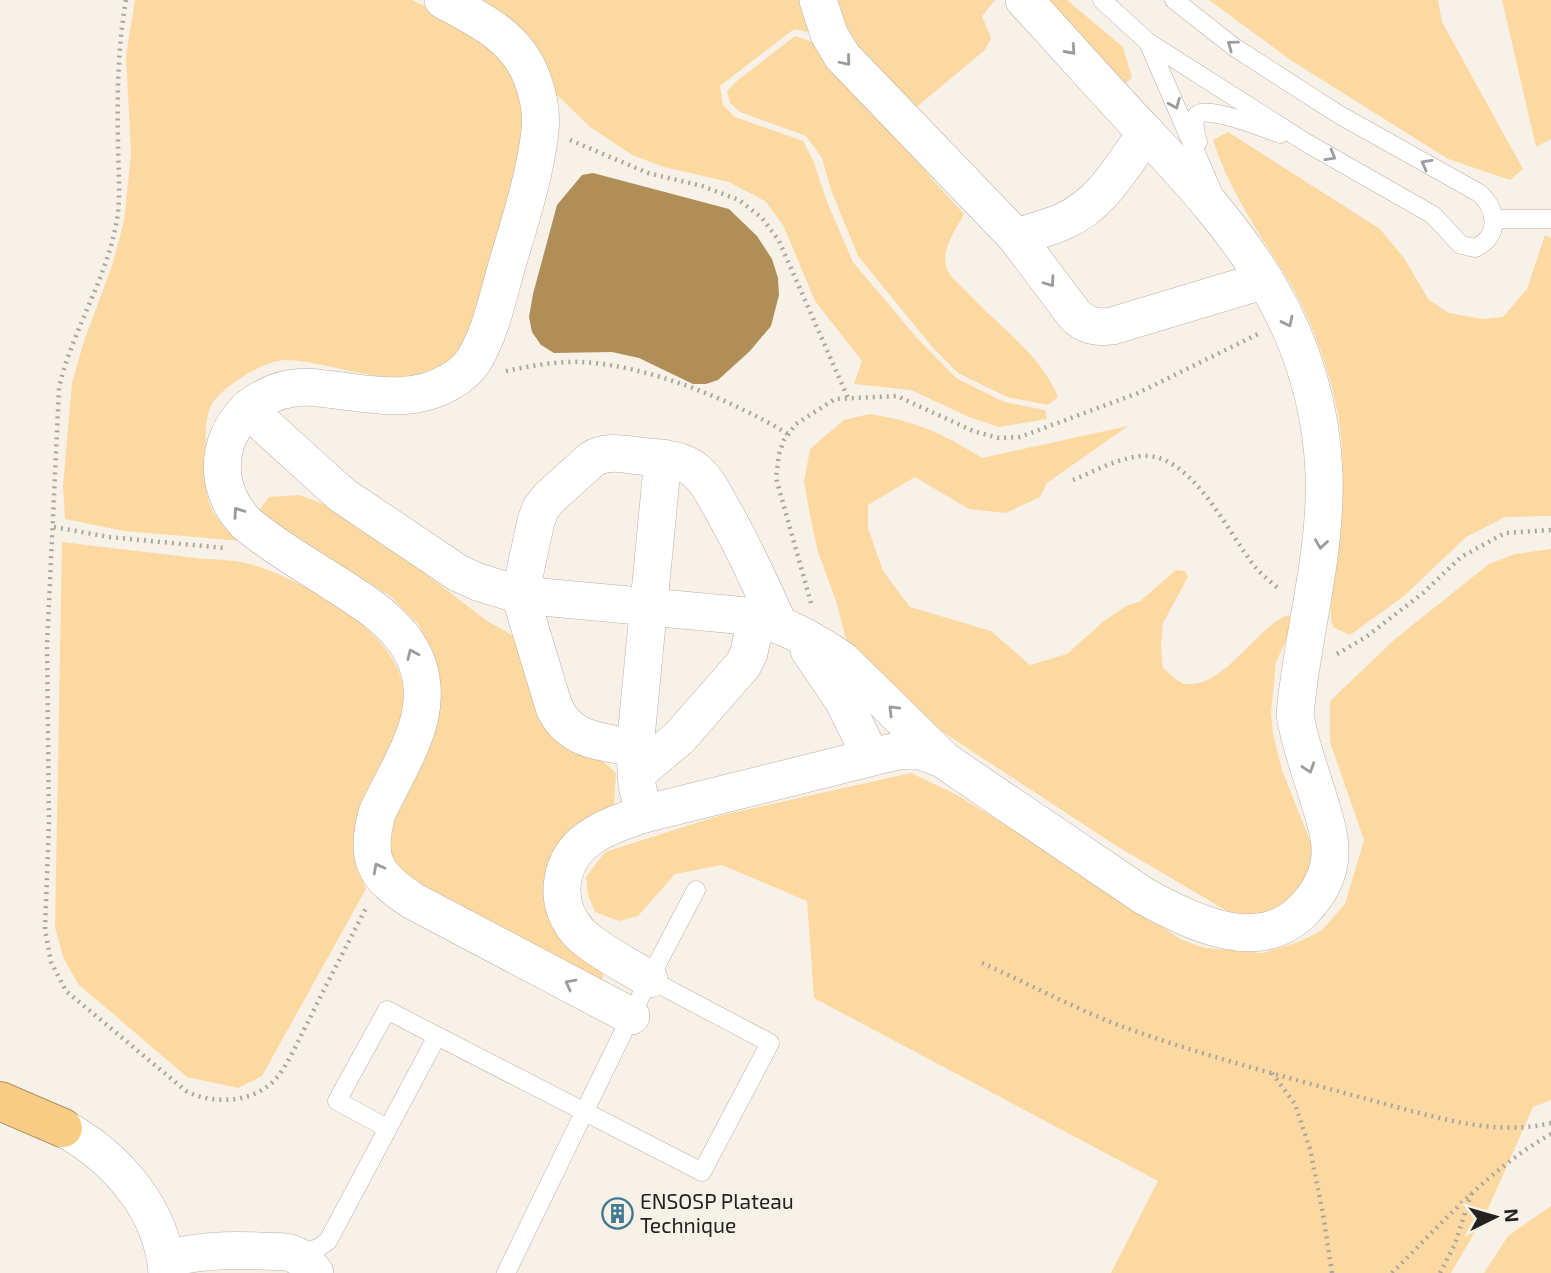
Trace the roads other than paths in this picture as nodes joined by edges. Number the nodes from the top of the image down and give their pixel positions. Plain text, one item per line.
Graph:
1 (443, 0) edge
2 (818, 0) edge
3 (1024, 0) edge
4 (1102, 0) edge
5 (1174, 0) edge
6 (1148, 42) junction
7 (1146, 133) junction
8 (1305, 142) junction
9 (1202, 166) junction
10 (1494, 219) junction
11 (1551, 219) edge
12 (1227, 222) junction
13 (1016, 237) junction
14 (1265, 280) junction
15 (247, 409) junction
16 (663, 458) junction
17 (520, 595) junction
18 (648, 607) junction
19 (788, 630) junction
20 (871, 757) junction
21 (942, 758) junction
22 (635, 761) junction
23 (644, 814) junction
24 (696, 890) dead end
25 (649, 979) junction
26 (631, 1016) junction
27 (437, 1036) junction
28 (0, 1101) edge
29 (584, 1111) junction
30 (0, 1118) edge
31 (63, 1128) junction
32 (387, 1128) junction
33 (306, 1264) edge
34 (167, 1266) edge
35 (506, 1273) edge

1 - 15 street
2 -> 13 street
3 -> 7 street
4 - 6 lane
10 -> 5 lane
6 - 8 lane
6 -> 9 lane
7 - 12 street
7 - 13 street
8 - 9 lane
8 -> 10 lane
9 - 12 lane
10 - 11 lane
12 - 14 street
13 -> 14 street
14 -> 21 street
15 - 17 street
26 -> 15 street
16 - 17 street
16 - 18 street
16 - 19 street
17 - 18 street
17 - 22 street
18 - 19 street
18 - 22 street
19 - 20 street
21 -> 19 street
19 - 22 street
20 - 21 street
20 - 23 street
22 - 23 street
23 - 25 street
24 - 25 lane
25 - 26 lane
25 - 29 lane
26 - 29 lane
27 - 29 lane
27 - 32 lane
27 - 32 lane
28 - 31 highway
29 - 35 lane
30 - 31 highway
31 - 34 street
32 - 33 lane
33 - 34 street

